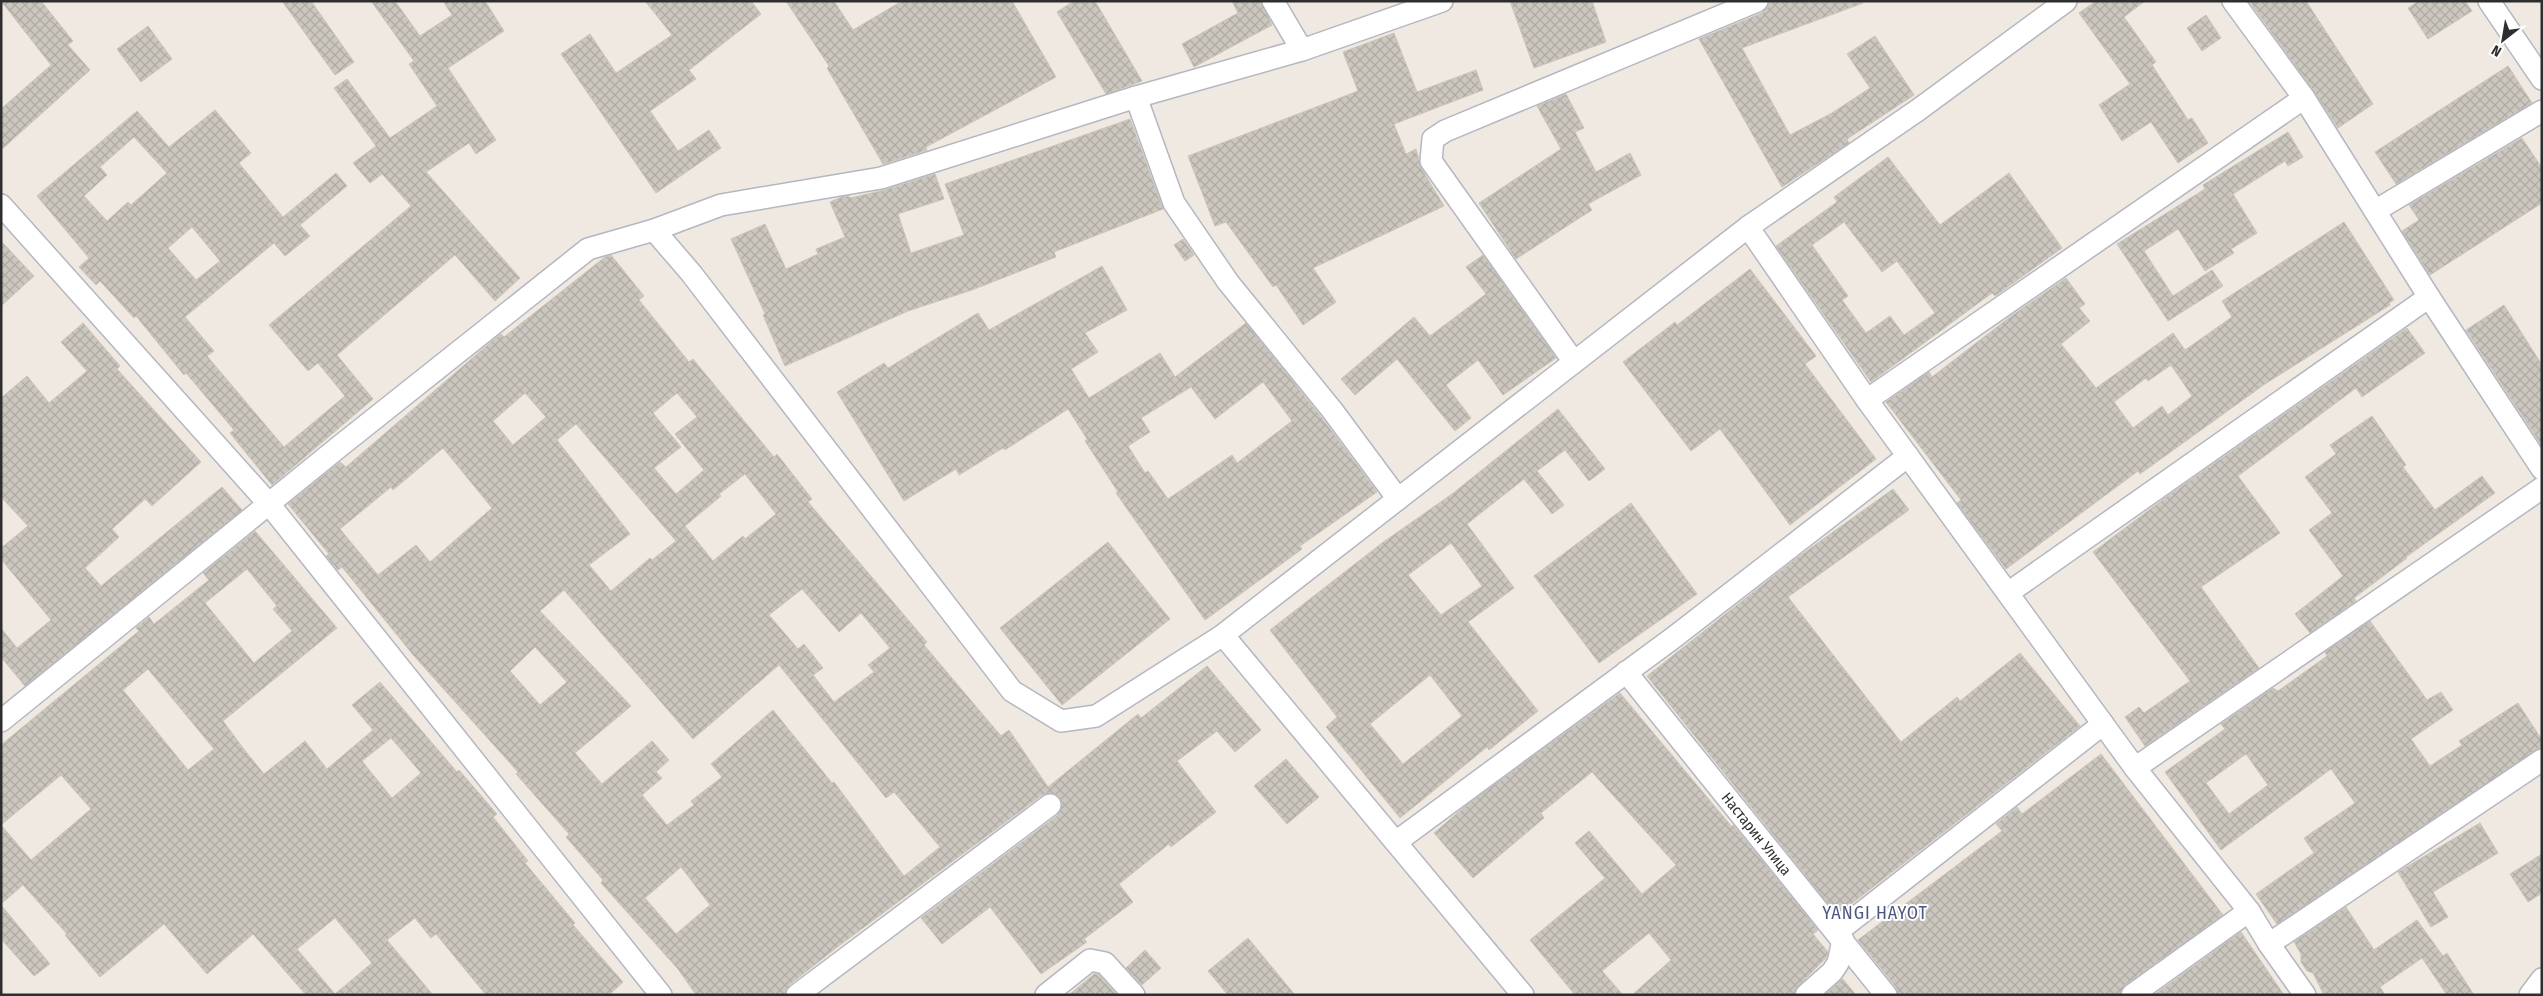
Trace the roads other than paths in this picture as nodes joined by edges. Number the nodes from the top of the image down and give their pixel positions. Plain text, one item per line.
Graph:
1 (1273, 1) edge
2 (1442, 1) edge
3 (1757, 1) edge
4 (2066, 1) edge
5 (2233, 1) edge
6 (2489, 1) edge
7 (1302, 50) junction
8 (2542, 79) edge
9 (1136, 97) junction
10 (2304, 98) junction
11 (2542, 111) edge
12 (1, 205) edge
13 (2375, 211) junction
14 (1748, 227) junction
15 (654, 230) junction
16 (2429, 297) junction
17 (1574, 362) junction
18 (1867, 400) junction
19 (1908, 456) junction
20 (2542, 469) edge
21 (2542, 488) edge
22 (1398, 499) junction
23 (269, 504) junction
24 (2008, 593) junction
25 (1223, 635) junction
26 (1626, 672) junction
27 (1, 722) edge
28 (2103, 724) junction
29 (2542, 760) edge
30 (2135, 768) junction
31 (1050, 805) dead end
32 (1396, 842) junction
33 (2249, 911) junction
34 (1840, 936) junction
35 (2269, 944) junction
36 (2542, 979) edge
37 (660, 995) edge
38 (797, 995) edge
39 (1046, 995) edge
40 (1134, 995) edge
41 (1523, 995) edge
42 (1806, 995) edge
43 (1886, 995) edge
44 (2132, 995) edge
45 (2305, 995) edge
46 (2530, 995) edge

1 - 7 street
2 - 7 street
3 - 17 street
4 - 14 street
5 - 10 street
6 - 8 street
7 - 9 street
9 - 15 street
9 - 22 street
10 - 13 street
10 - 18 street
11 - 13 street
12 - 23 street
13 - 16 street
14 - 17 street
14 - 18 street
15 - 23 street
15 - 25 street
16 - 20 street
16 - 24 street
17 - 22 street
18 - 19 street
19 - 24 street
19 - 26 street
21 - 30 street
22 - 25 street
23 - 27 street
23 - 37 street
24 - 28 street
25 - 32 street
26 - 32 street
26 - 34 street, Настарин Улица
28 - 30 street
28 - 34 street
29 - 35 street
30 - 33 street
31 - 38 street
32 - 41 street
33 - 35 street
33 - 44 street
34 - 42 street
34 - 43 street, Настарин Улица
35 - 45 street
36 - 46 street
39 - 40 street

